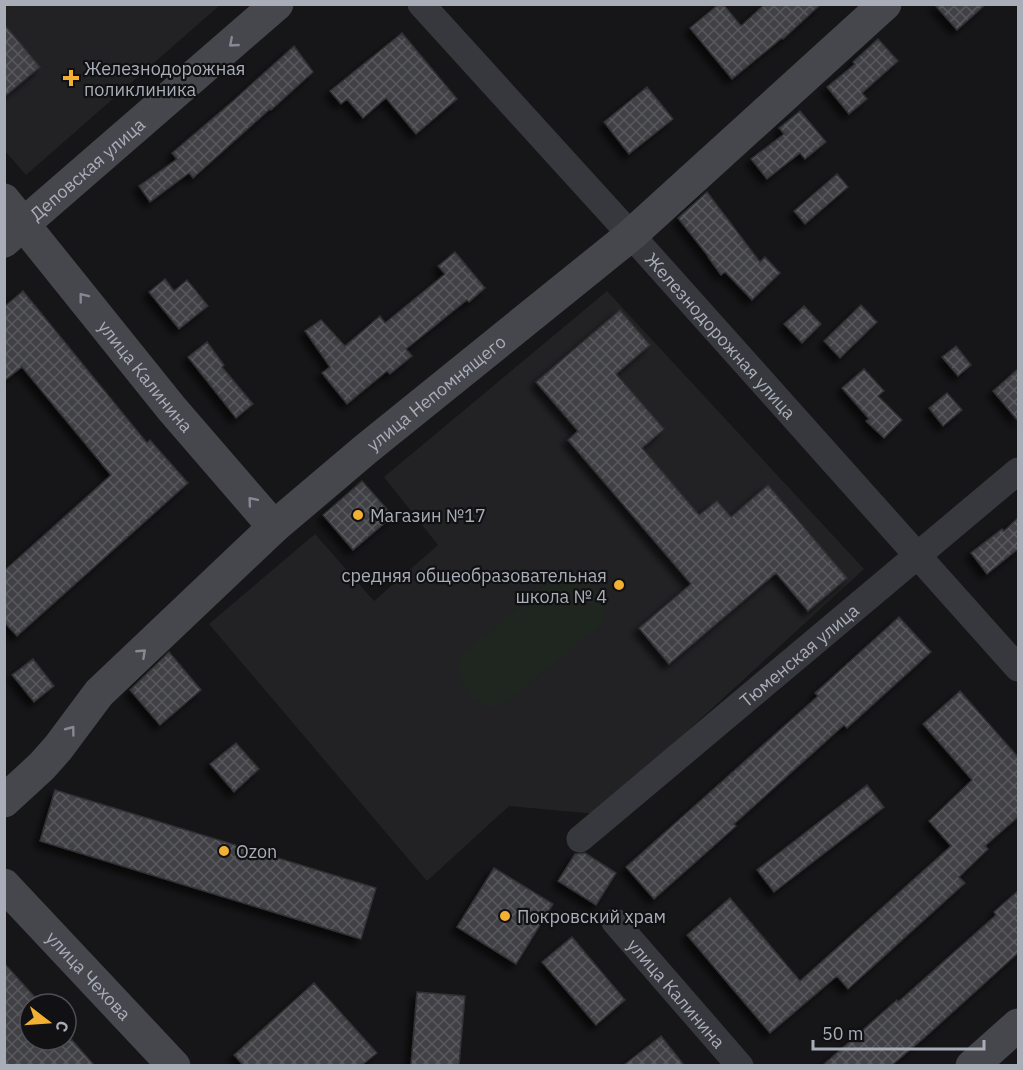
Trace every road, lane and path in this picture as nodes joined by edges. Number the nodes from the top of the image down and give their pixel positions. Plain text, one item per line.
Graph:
1 (277, 4) edge
2 (421, 4) edge
3 (885, 4) edge
4 (11, 221) edge
5 (631, 235) junction
6 (1018, 471) edge
7 (274, 527) junction
8 (918, 556) junction
9 (1018, 668) edge
10 (4, 801) edge
11 (580, 839) dead end
12 (4, 885) edge
13 (615, 922) dead end
14 (1018, 1025) edge
15 (174, 1065) edge
16 (740, 1065) edge
17 (972, 1065) edge

1 -> 4 street, Деповская улица
2 - 5 street, Железнодорожная улица
3 - 5 street, улица Непомнящего
7 -> 4 street, улица Калинина
5 - 7 street, улица Непомнящего
5 - 8 street, Железнодорожная улица
6 - 8 street, Тюменская улица
10 -> 7 street, улица Непомнящего
8 - 9 street, Железнодорожная улица
8 - 11 street, Тюменская улица
12 - 15 street, улица Чехова
13 - 16 street, улица Калинина
14 - 17 street

